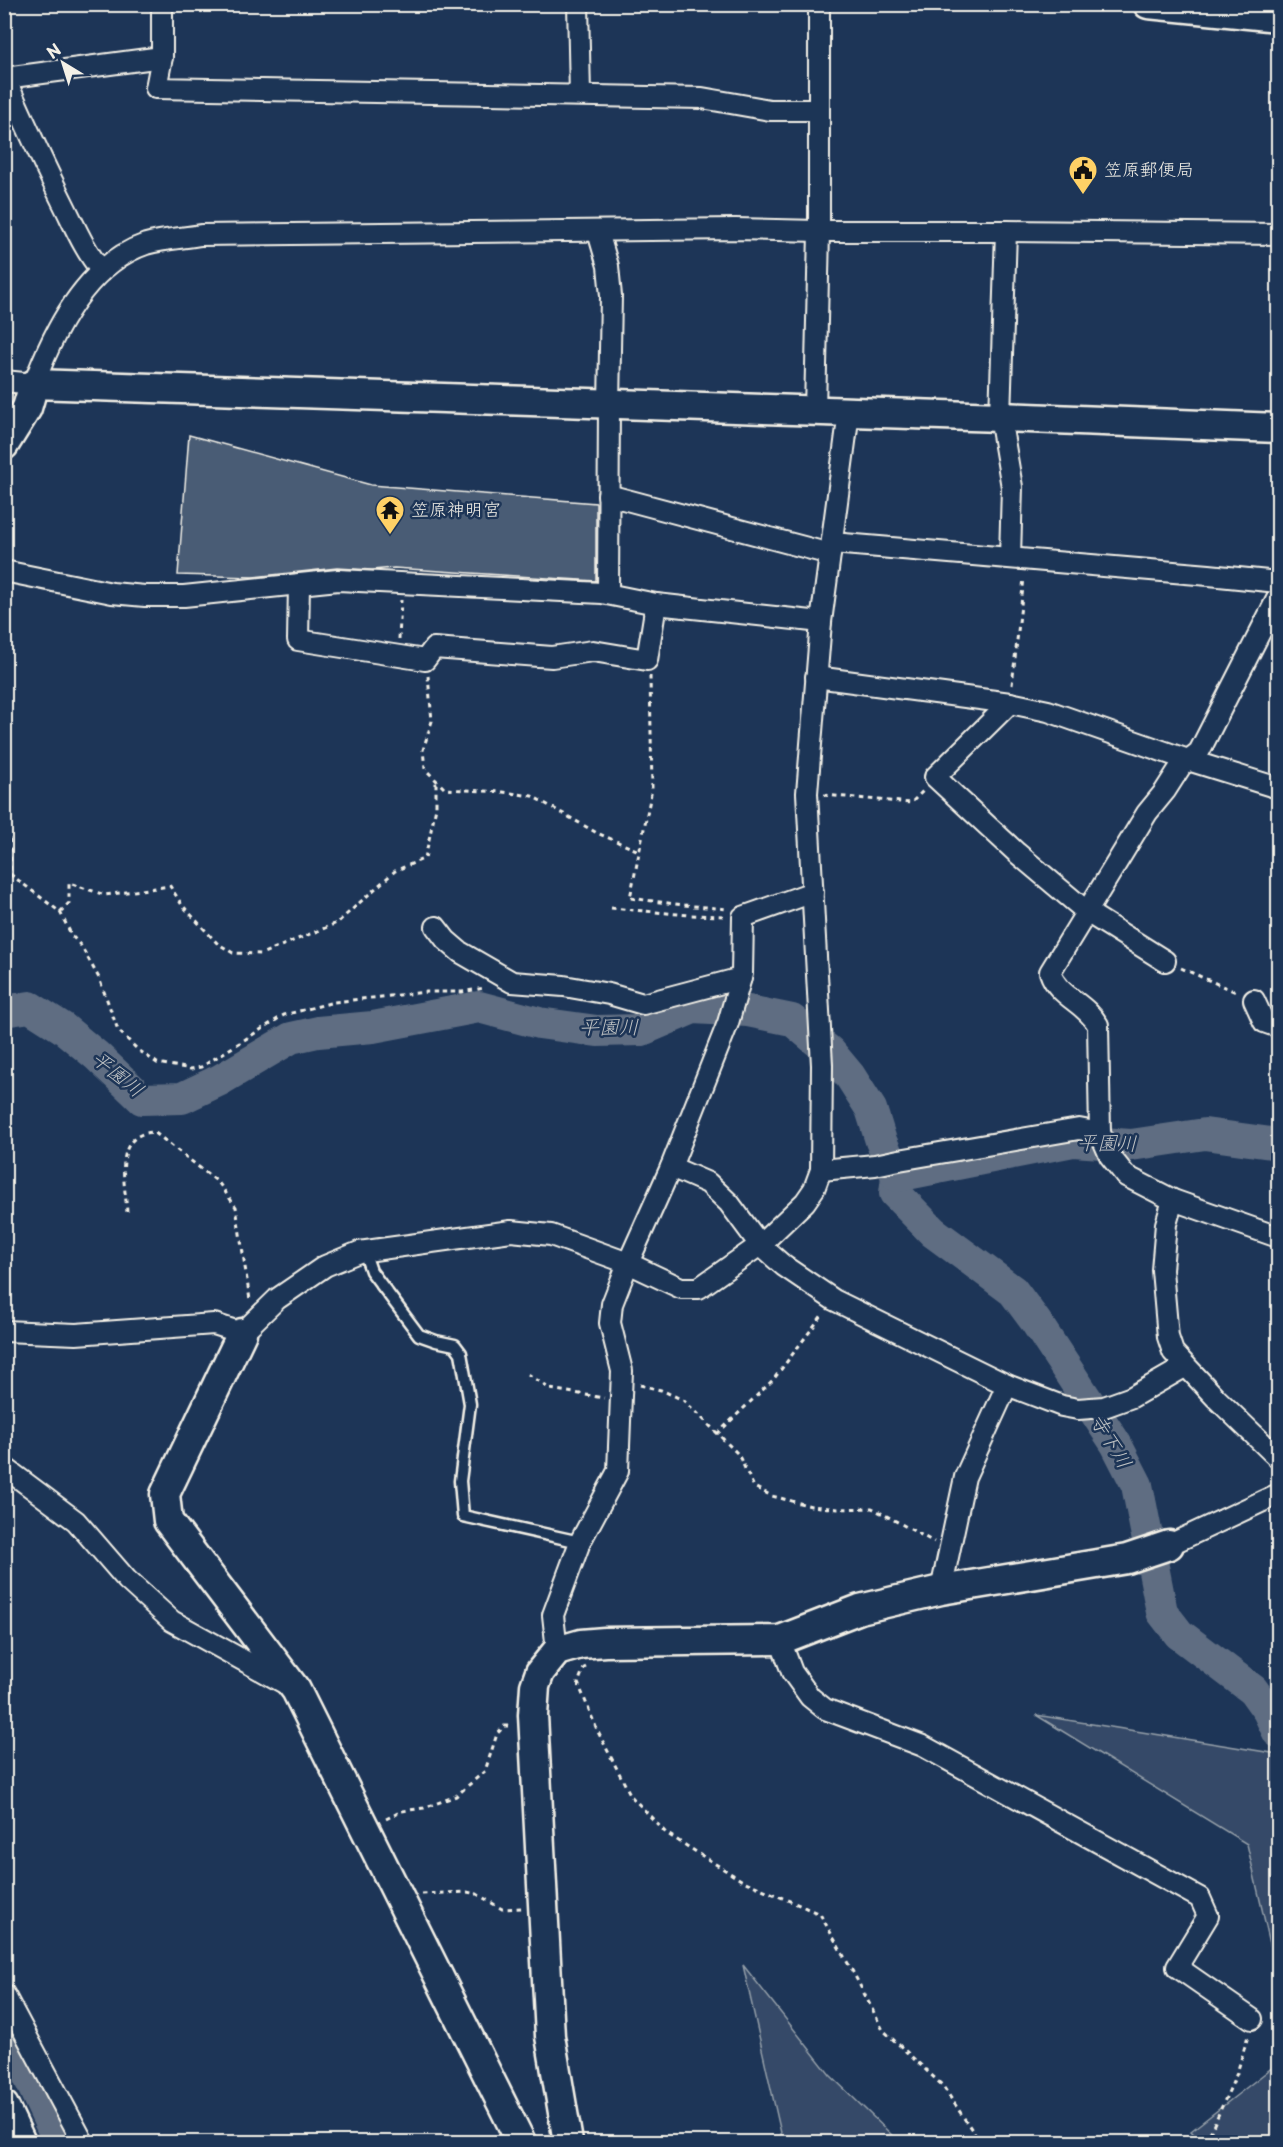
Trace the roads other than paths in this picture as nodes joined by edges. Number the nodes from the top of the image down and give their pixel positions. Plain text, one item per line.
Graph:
1 (162, 4) edge
2 (578, 4) edge
3 (819, 4) edge
4 (1148, 4) edge
5 (1278, 17) edge
6 (162, 57) junction
7 (5, 78) edge
8 (580, 95) junction
9 (818, 110) junction
10 (819, 231) junction
11 (1006, 231) junction
12 (598, 232) junction
13 (1278, 234) edge
14 (102, 270) junction
15 (4, 381) edge
16 (34, 384) junction
17 (609, 404) junction
18 (814, 411) junction
19 (849, 412) junction
20 (1000, 417) junction
21 (1278, 428) edge
22 (4, 445) edge
23 (608, 495) junction
24 (831, 549) junction
25 (1018, 558) junction
26 (4, 571) edge
27 (1278, 582) edge
28 (299, 584) junction
29 (608, 594) junction
30 (1278, 597) edge
31 (656, 604) junction
32 (821, 622) junction
33 (816, 678) junction
34 (1010, 703) junction
35 (1188, 760) junction
36 (1278, 788) edge
37 (813, 892) junction
38 (1087, 912) junction
39 (436, 927) dead end
40 (1165, 961) road end
41 (739, 987) junction
42 (1254, 1000) road end
43 (1278, 1027) edge
44 (1100, 1133) junction
45 (671, 1167) junction
46 (821, 1170) junction
47 (1173, 1200) junction
48 (1278, 1237) edge
49 (760, 1245) junction
50 (364, 1251) junction
51 (628, 1263) junction
52 (250, 1326) junction
53 (4, 1331) edge
54 (1186, 1366) junction
55 (1007, 1385) junction
56 (1278, 1458) edge
57 (4, 1467) edge
58 (1278, 1494) edge
59 (580, 1542) junction
60 (1169, 1545) joint
61 (941, 1590) junction
62 (780, 1640) junction
63 (557, 1651) junction
64 (296, 1689) junction
65 (4, 1994) edge
66 (1252, 2019) road end
67 (4, 2106) edge
68 (21, 2142) edge
69 (83, 2142) edge
70 (521, 2142) edge
71 (568, 2142) edge

1 - 6 street
2 - 8 street
3 - 9 street
4 - 5 street
6 - 7 street
6 - 8 street
7 - 14 street
8 - 9 street
9 - 10 street
10 - 11 street
10 - 12 street
10 - 18 street
11 - 13 street
11 - 20 street
12 - 14 street
12 - 17 street
14 - 16 street
15 - 16 street
16 - 17 street
16 - 22 street
17 - 18 street
17 - 23 street
18 - 19 street
19 - 20 street
19 - 24 street
20 - 21 street
20 - 25 street
23 - 24 street
23 - 29 street
24 - 25 street
24 - 32 street
25 - 27 street
26 - 28 street
28 - 29 street
28 - 31 street
29 - 31 street
30 - 35 street
31 - 32 street
32 - 33 street
33 - 34 street
33 - 37 street
34 - 35 street
34 - 38 street
35 - 36 street
35 - 38 street
37 - 41 street
37 - 46 street
38 - 40 street
38 - 44 street
39 - 41 street
41 - 45 street
42 - 43 street
44 - 46 street
44 - 47 street
45 - 49 street
45 - 51 street
46 - 49 street
47 - 48 street
47 - 54 street
49 - 51 street
49 - 55 street
50 - 51 street
50 - 52 street
50 - 59 lane
51 - 59 street
52 - 53 street
52 - 64 street
54 - 55 street
54 - 56 street
55 - 61 street
57 - 64 street
58 - 60 street
59 - 63 street
60 - 61 street
61 - 62 street
62 - 63 street
62 - 66 street
63 - 71 street
64 - 70 street
65 - 69 street
67 - 68 street

